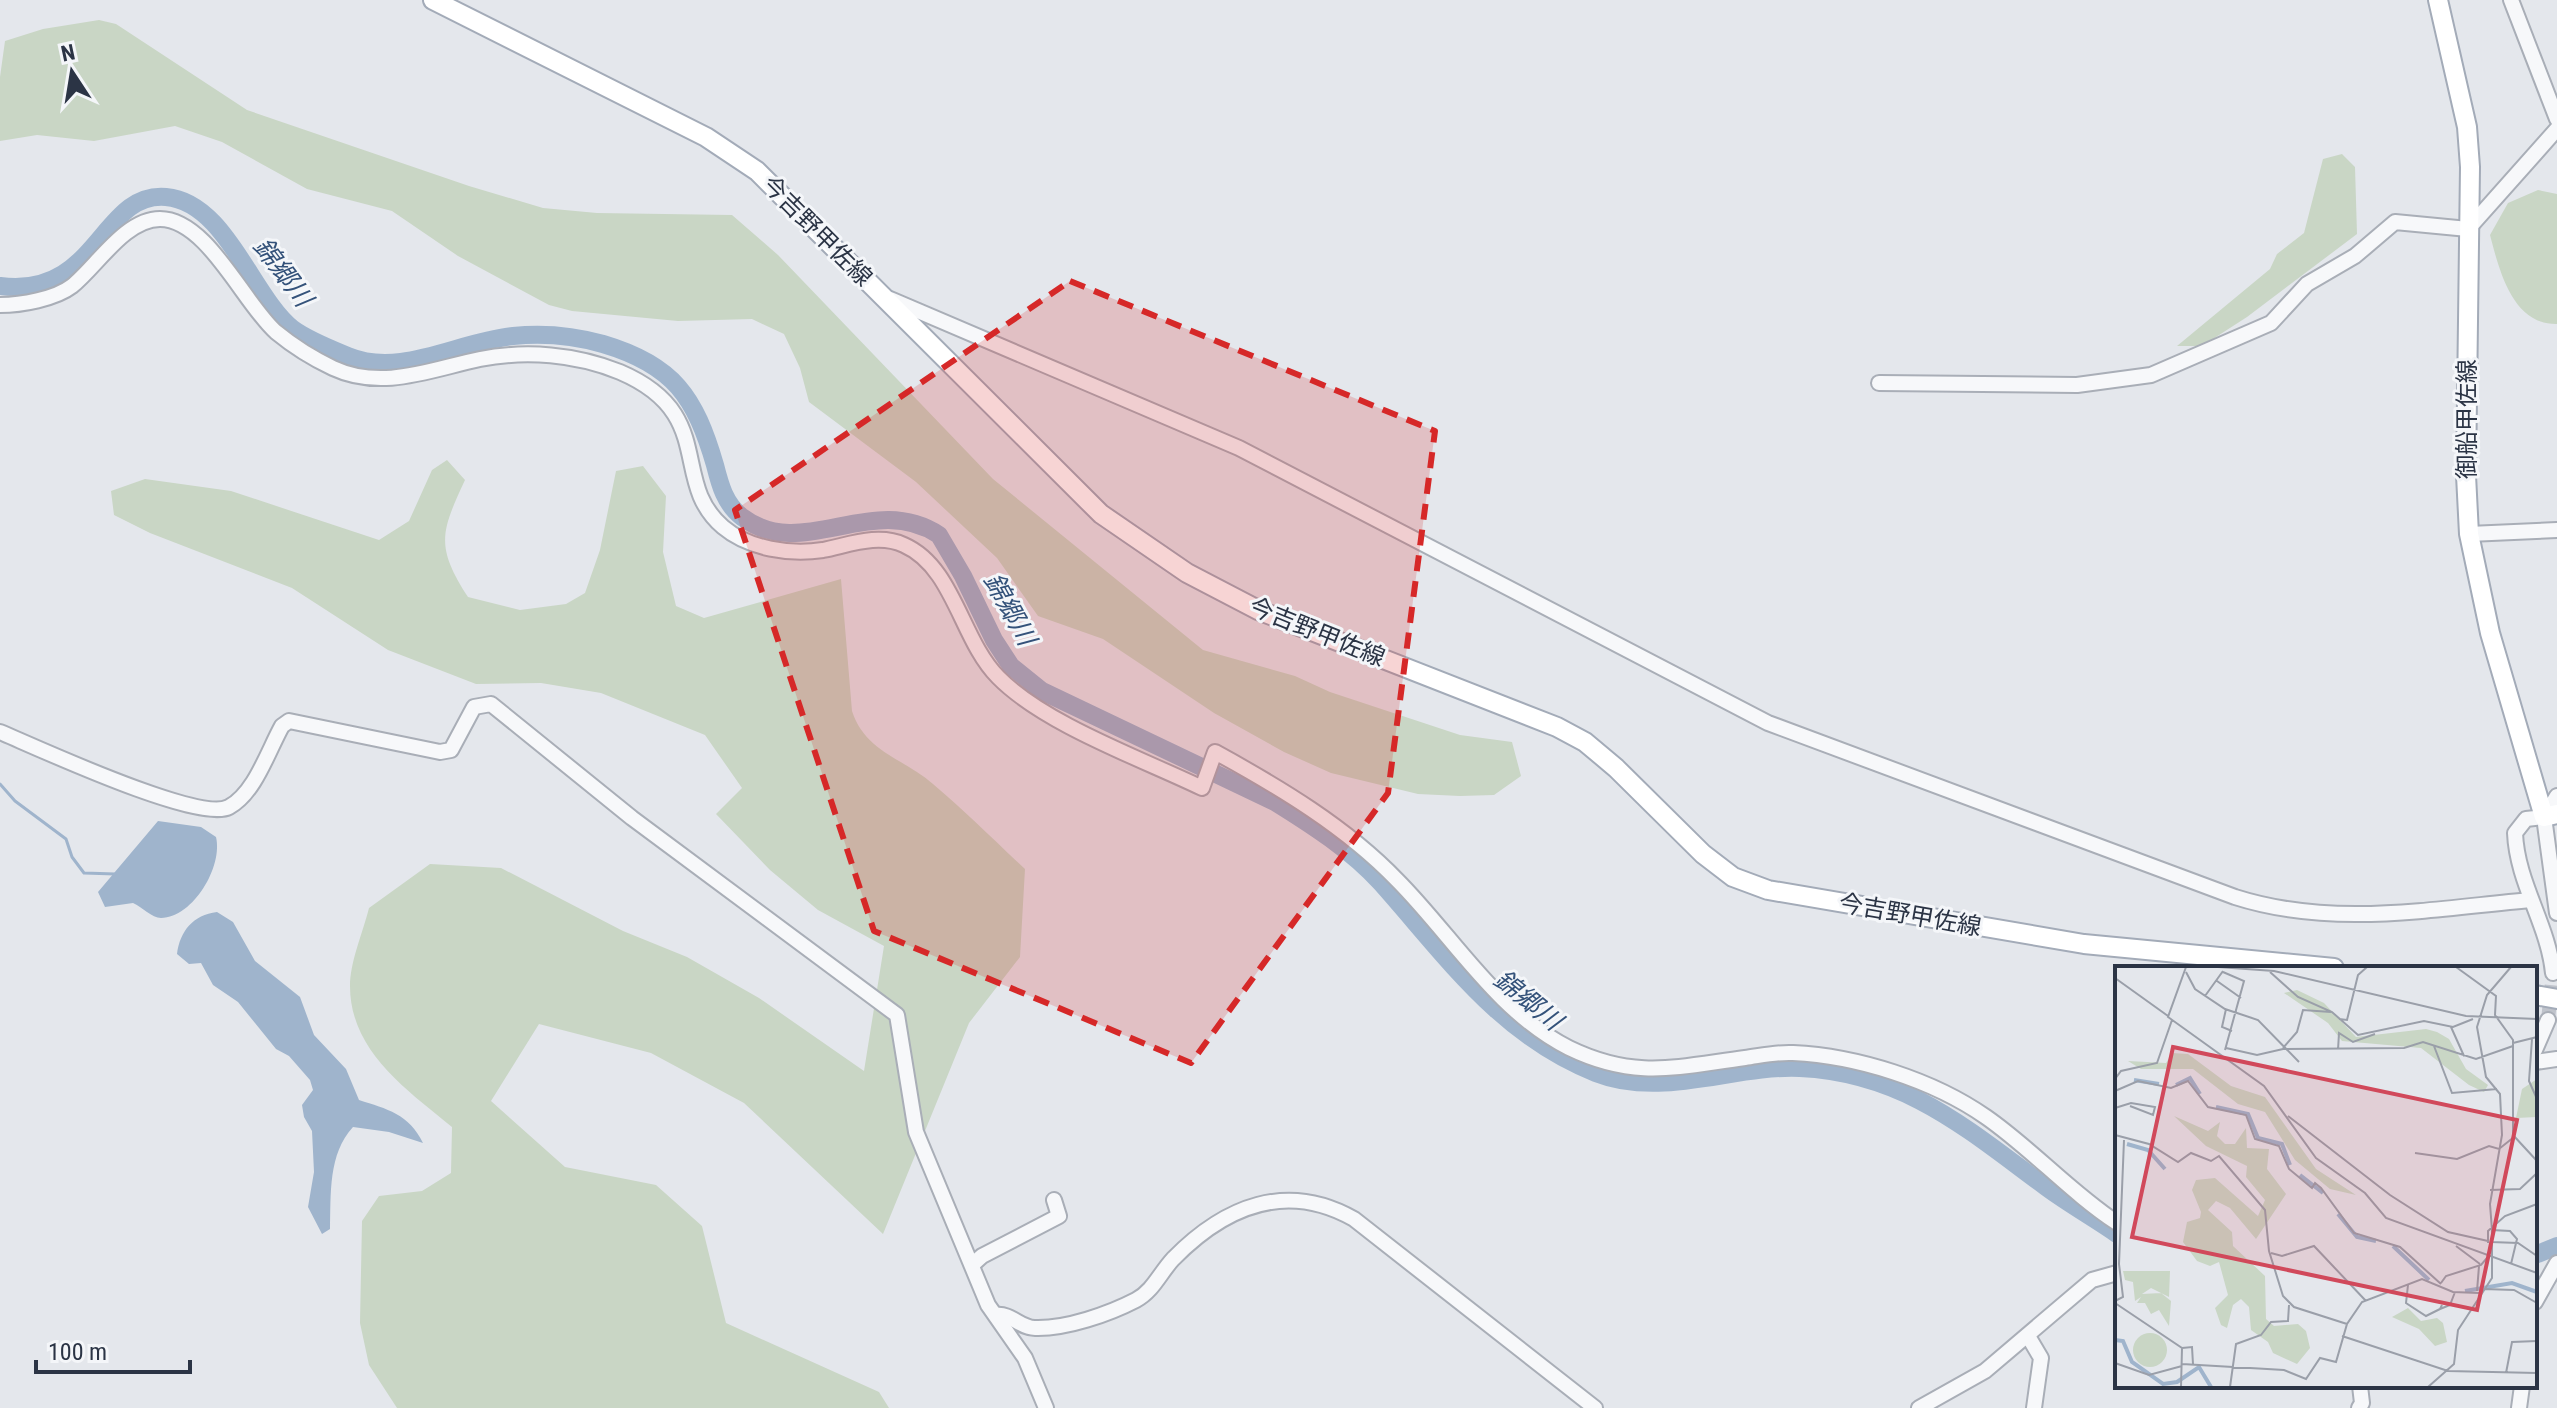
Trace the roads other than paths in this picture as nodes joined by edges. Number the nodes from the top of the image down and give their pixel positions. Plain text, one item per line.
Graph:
1 (433, 0) edge
2 (2438, 0) edge
3 (2511, 0) edge
4 (2557, 119) edge
5 (2557, 129) edge
6 (2468, 229) junction
7 (884, 297) junction
8 (0, 305) edge
9 (1879, 383) dead end
10 (2557, 530) edge
11 (2469, 534) junction
12 (0, 732) edge
13 (2557, 796) edge
14 (2550, 816) edge
15 (2530, 900) junction
16 (2556, 907) edge
17 (2286, 966) edge
18 (2553, 973) dead end
19 (2537, 995) edge
20 (2557, 999) edge
21 (2548, 1020) tunnel mouth
22 (2537, 1045) edge
23 (2557, 1059) edge
24 (2537, 1062) edge
25 (1054, 1200) dead end
26 (2115, 1221) edge
27 (2557, 1263) edge
28 (972, 1265) junction
29 (2115, 1274) edge
30 (2541, 1275) edge
31 (996, 1315) junction
32 (2028, 1336) junction
33 (2360, 1388) edge
34 (2522, 1388) edge
35 (1046, 1408) edge
36 (1595, 1408) edge
37 (1919, 1408) edge
38 (2034, 1408) edge
39 (2359, 1408) edge
40 (2519, 1408) edge

1 - 7 main road, 今吉野甲佐線
2 - 6 main road, 御船甲佐線
3 - 4 street
5 - 6 street
6 - 9 street
6 - 11 main road, 御船甲佐線
7 - 15 street
7 - 17 main road, 今吉野甲佐線
8 - 26 street
10 - 11 street
11 - 14 main road, 御船甲佐線
12 - 28 street
13 - 14 street
14 - 15 street
14 - 16 street
15 - 18 street
19 - 20 main road
21 - 22 street
23 - 24 street
25 - 28 street
27 - 30 street
28 - 31 street
29 - 32 street
31 - 35 street
31 - 36 street
32 - 37 street
32 - 38 street
33 - 39 street
34 - 40 street

